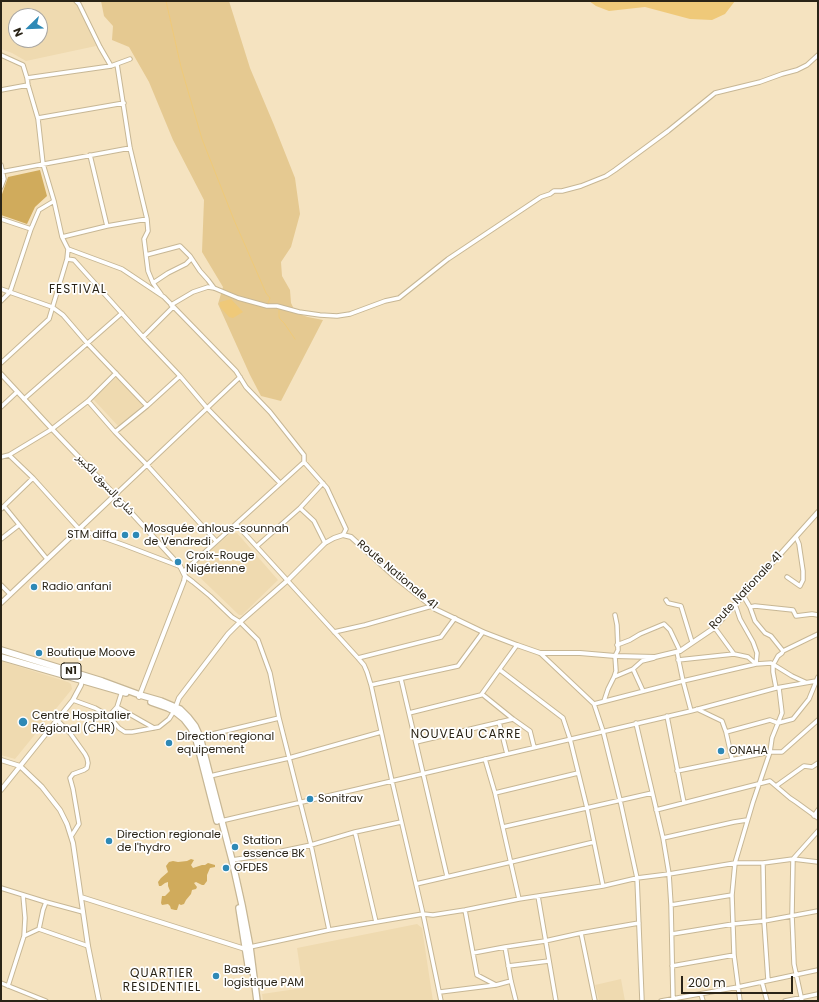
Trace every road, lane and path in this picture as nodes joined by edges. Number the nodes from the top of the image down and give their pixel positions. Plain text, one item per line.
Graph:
1 (76, 1) edge
2 (1, 55) edge
3 (818, 55) edge
4 (130, 59) dead end
5 (117, 64) junction
6 (111, 66) junction
7 (27, 78) junction
8 (28, 85) junction
9 (1, 90) edge
10 (124, 103) junction
11 (38, 118) junction
12 (130, 148) junction
13 (90, 155) junction
14 (43, 164) junction
15 (1, 165) edge
16 (2, 172) edge
17 (1, 187) edge
18 (54, 201) junction
19 (1, 219) edge
20 (147, 219) junction
21 (107, 226) junction
22 (30, 229) junction
23 (62, 237) junction
24 (68, 249) junction
25 (146, 255) junction
26 (67, 259) junction
27 (191, 259) junction
28 (153, 283) junction
29 (214, 288) junction
30 (1, 289) edge
31 (10, 292) junction
32 (163, 296) junction
33 (1, 301) edge
34 (172, 306) junction
35 (52, 307) junction
36 (122, 313) junction
37 (143, 337) junction
38 (88, 343) junction
39 (1, 363) edge
40 (116, 373) junction
41 (1, 374) edge
42 (180, 376) junction
43 (240, 377) junction
44 (17, 392) junction
45 (24, 399) junction
46 (88, 401) junction
47 (147, 406) junction
48 (1, 407) edge
49 (207, 408) junction
50 (52, 429) junction
51 (115, 432) junction
52 (9, 454) junction
53 (1, 457) edge
54 (304, 462) junction
55 (147, 465) junction
56 (33, 478) junction
57 (323, 483) junction
58 (280, 484) junction
59 (115, 495) junction
60 (2, 507) edge
61 (300, 508) junction
62 (818, 512) edge
63 (236, 524) junction
64 (19, 525) junction
65 (79, 529) junction
66 (344, 535) junction
67 (796, 537) junction
68 (1, 539) edge
69 (216, 541) junction
70 (325, 543) junction
71 (257, 546) junction
72 (47, 558) junction
73 (180, 566) junction
74 (184, 574) junction
75 (787, 577) dead end
76 (288, 580) junction
77 (1, 585) edge
78 (10, 594) junction
79 (742, 596) junction
80 (666, 600) dead end
81 (1, 603) edge
82 (735, 604) junction
83 (432, 606) junction
84 (750, 607) junction
85 (615, 615) dead end
86 (818, 615) edge
87 (455, 618) junction
88 (240, 622) junction
89 (714, 628) junction
90 (334, 632) junction
91 (483, 632) junction
92 (818, 634) edge
93 (692, 642) junction
94 (517, 645) junction
95 (617, 645) junction
96 (1, 650) edge
97 (678, 651) junction
98 (783, 651) junction
99 (540, 653) junction
100 (734, 654) junction
101 (615, 656) junction
102 (1, 657) edge
103 (655, 657) junction
104 (358, 658) junction
105 (678, 660) junction
106 (756, 664) junction
107 (773, 665) junction
108 (633, 669) junction
109 (500, 670) junction
110 (82, 677) junction
111 (614, 677) junction
112 (401, 679) junction
113 (683, 680) junction
114 (818, 680) edge
115 (806, 682) junction
116 (371, 685) junction
117 (777, 688) junction
118 (122, 690) junction
119 (643, 691) junction
120 (482, 694) junction
121 (140, 696) junction
122 (73, 700) junction
123 (604, 701) junction
124 (594, 704) junction
125 (117, 707) junction
126 (175, 709) junction
127 (697, 709) junction
128 (691, 711) junction
129 (409, 713) junction
130 (109, 716) junction
131 (667, 716) junction
132 (279, 718) junction
133 (514, 719) junction
134 (57, 720) junction
135 (818, 720) edge
136 (498, 722) junction
137 (636, 723) junction
138 (778, 723) junction
139 (154, 728) junction
140 (603, 731) junction
141 (381, 732) junction
142 (726, 732) junction
143 (200, 737) junction
144 (570, 739) junction
145 (416, 742) junction
146 (534, 747) junction
147 (770, 752) junction
148 (507, 754) junction
149 (289, 758) junction
150 (485, 759) junction
151 (1, 760) edge
152 (732, 760) junction
153 (818, 763) edge
154 (20, 766) junction
155 (677, 771) junction
156 (423, 773) junction
157 (578, 773) junction
158 (210, 776) junction
159 (392, 781) junction
160 (759, 784) junction
161 (776, 786) junction
162 (1, 790) edge
163 (495, 793) junction
164 (652, 793) junction
165 (620, 800) junction
166 (300, 802) junction
167 (684, 803) junction
168 (587, 808) junction
169 (656, 810) junction
170 (818, 810) edge
171 (816, 817) edge
172 (221, 820) junction
173 (747, 820) junction
174 (401, 822) junction
175 (503, 827) junction
176 (818, 831) edge
177 (355, 832) junction
178 (72, 835) junction
179 (663, 838) junction
180 (594, 842) junction
181 (311, 845) junction
182 (232, 860) junction
183 (793, 860) junction
184 (511, 862) junction
185 (818, 862) edge
186 (735, 863) junction
187 (763, 863) junction
188 (669, 874) junction
189 (447, 876) junction
190 (638, 878) junction
191 (416, 884) junction
192 (603, 886) junction
193 (1, 888) edge
194 (23, 895) junction
195 (732, 895) junction
196 (538, 896) junction
197 (81, 897) junction
198 (519, 899) junction
199 (46, 902) junction
200 (671, 905) junction
201 (465, 910) junction
202 (818, 911) edge
203 (83, 912) junction
204 (423, 914) junction
205 (792, 915) junction
206 (376, 922) junction
207 (764, 922) junction
208 (639, 923) junction
209 (733, 924) junction
210 (39, 929) junction
211 (329, 930) junction
212 (582, 933) junction
213 (672, 934) junction
214 (24, 936) junction
215 (545, 941) junction
216 (88, 946) junction
217 (505, 947) junction
218 (248, 948) junction
219 (473, 953) junction
220 (734, 955) junction
221 (549, 961) junction
222 (508, 966) junction
223 (672, 966) junction
224 (818, 970) edge
225 (797, 974) junction
226 (768, 980) junction
227 (510, 981) junction
228 (762, 982) junction
229 (1, 984) edge
230 (496, 984) junction
231 (8, 986) junction
232 (738, 987) junction
233 (440, 992) junction
234 (701, 994) junction
235 (818, 994) edge
236 (673, 998) junction
237 (802, 999) edge
238 (46, 1001) edge
239 (98, 1001) edge
240 (254, 1001) edge
241 (257, 1001) edge
242 (441, 1001) edge
243 (516, 1001) edge
244 (556, 1001) edge
245 (595, 1001) edge
246 (642, 1001) edge
247 (661, 1001) edge
248 (702, 1001) edge
249 (740, 1001) edge
250 (767, 1001) edge
251 (785, 1001) edge

1 - 6 street
2 - 7 street
3 - 29 street
4 - 5 street
5 - 6 street
5 - 10 street
6 - 7 street
7 - 8 street
8 - 9 street
8 - 11 street
10 - 11 street
10 - 12 street
11 - 14 street
12 - 13 street
12 - 20 street
13 - 14 street
13 - 21 street
14 - 16 street
14 - 18 street
15 - 16 street
16 - 17 street
18 - 22 street
18 - 23 street
19 - 22 street
20 - 21 street
20 - 25 street
21 - 23 street
22 - 31 street
23 - 24 street
24 - 26 street
24 - 32 street
25 - 27 street
25 - 28 street
26 - 35 street
26 - 36 street
27 - 28 street
27 - 29 street
28 - 32 street
29 - 34 street
30 - 31 street
31 - 33 street
31 - 35 street
32 - 34 street
34 - 37 street
34 - 43 street
35 - 38 street
35 - 39 street
36 - 37 street
36 - 38 street
37 - 42 street
38 - 40 street
38 - 45 street
40 - 46 street
40 - 47 street
41 - 44 street, شارع السوق الكبير
42 - 47 street
42 - 49 street
43 - 49 street
43 - 54 street
44 - 45 street, شارع السوق الكبير
44 - 48 street
45 - 50 street, شارع السوق الكبير
46 - 50 street
46 - 51 street
47 - 51 street
49 - 55 street
49 - 58 street
50 - 52 street
50 - 59 street, شارع السوق الكبير
51 - 55 street
52 - 53 street
52 - 56 street
54 - 57 street
54 - 58 street
55 - 59 street
55 - 69 street
56 - 60 street
56 - 65 street
57 - 61 street
57 - 66 street
58 - 63 street
59 - 65 street
59 - 73 street, شارع السوق الكبير
60 - 64 street
61 - 70 street
61 - 71 street
62 - 67 street, Route Nationale 41
63 - 69 street
63 - 71 street
64 - 68 street
64 - 72 street
65 - 72 street
65 - 73 street
66 - 70 street, Route Nationale 41
66 - 83 street, Route Nationale 41
67 - 75 street
67 - 79 street, Route Nationale 41
69 - 74 street
70 - 76 street, Route Nationale 41
71 - 76 street
72 - 78 street
73 - 74 street, شارع السوق الكبير
74 - 88 street
74 - 121 street
76 - 88 street, Route Nationale 41
76 - 90 street
77 - 78 street
78 - 81 street
79 - 82 street, Route Nationale 41
79 - 84 street
80 - 93 street
82 - 89 street, Route Nationale 41
82 - 106 street
83 - 87 street, Route Nationale 41
83 - 90 street
84 - 86 street
84 - 98 street
85 - 95 street
87 - 91 street, Route Nationale 41
87 - 104 street
88 - 126 street, Route Nationale 41
88 - 132 street
89 - 93 street, Route Nationale 41
89 - 100 street
90 - 104 street
91 - 94 street, Route Nationale 41
91 - 112 street
92 - 98 street
93 - 97 street, Route Nationale 41
94 - 99 street, Route Nationale 41
94 - 109 street
95 - 97 street
95 - 101 street
96 - 110 highway, N1
97 - 103 street, Route Nationale 41
97 - 105 street
98 - 107 street
99 - 101 street, Route Nationale 41
99 - 124 street
100 - 105 street
100 - 106 street
101 - 103 street, Route Nationale 41
101 - 111 street
102 - 110 highway, N1
103 - 108 street
104 - 116 street
105 - 113 street
106 - 107 street
106 - 113 street
107 - 115 street
107 - 117 street
108 - 111 street
108 - 119 street
109 - 120 street
109 - 144 street
110 - 118 highway, N1
110 - 122 street
111 - 123 street
112 - 116 street
112 - 129 street
113 - 119 street
113 - 128 street
114 - 115 street
114 - 138 street
115 - 117 street
116 - 141 street
117 - 127 street
117 - 138 street
118 - 121 highway, N1
118 - 125 street
119 - 123 street
120 - 129 street
120 - 133 street
121 - 126 highway
122 - 130 street
122 - 134 street
123 - 124 street
124 - 140 street
125 - 130 street
125 - 139 street
126 - 139 street
126 - 143 highway
126 - 218 highway
127 - 128 street
127 - 142 street
128 - 131 street
129 - 145 street
130 - 139 street
131 - 137 street
131 - 155 street
132 - 143 street
132 - 149 street
133 - 136 street
133 - 146 street
134 - 154 street
134 - 178 street
135 - 147 street
136 - 145 street
136 - 148 street
137 - 140 street
137 - 164 street
138 - 142 street
138 - 147 street
140 - 144 street
140 - 165 street
141 - 149 street
141 - 159 street
142 - 152 street
143 - 158 highway
144 - 146 street
144 - 157 street
145 - 156 street
146 - 148 street
147 - 152 street
147 - 160 street
148 - 150 street
149 - 158 street
149 - 166 street
150 - 156 street
150 - 163 street
151 - 154 street
152 - 155 street
153 - 161 street
154 - 162 street
154 - 178 street
155 - 167 street
156 - 159 street
156 - 189 street
157 - 163 street
157 - 168 street
158 - 172 highway
159 - 166 street
159 - 174 street
160 - 161 street
160 - 167 street
160 - 173 street
161 - 171 street
163 - 175 street
164 - 165 street
164 - 169 street
165 - 168 street
165 - 190 street
166 - 172 street
166 - 181 street
167 - 169 street
168 - 175 street
168 - 180 street
169 - 179 street
170 - 171 street
172 - 182 highway
173 - 179 street
173 - 186 street
174 - 177 street
174 - 191 street
175 - 184 street
176 - 183 street
177 - 181 street
177 - 206 street
178 - 197 street
179 - 188 street
180 - 184 street
180 - 192 street
181 - 182 street
181 - 211 street
182 - 218 highway
183 - 185 street
183 - 187 street
183 - 205 street
184 - 189 street
184 - 198 street
186 - 187 street
186 - 188 street
186 - 195 street
187 - 207 street
188 - 190 street
188 - 200 street
189 - 191 street
190 - 192 street
190 - 208 street
191 - 204 street
192 - 196 street
193 - 194 street
194 - 199 street
194 - 214 street
195 - 200 street
195 - 209 street
196 - 198 street
196 - 215 street
197 - 203 street
197 - 218 street
198 - 201 street
199 - 203 street
199 - 210 street
200 - 213 street
201 - 204 street
201 - 219 street
202 - 205 street
203 - 216 street
204 - 206 street
204 - 233 street
205 - 207 street
205 - 225 street
206 - 211 street
207 - 209 street
207 - 226 street
208 - 212 street
208 - 246 street
209 - 213 street
209 - 220 street
210 - 214 street
210 - 216 street
211 - 218 street
212 - 215 street
212 - 245 street
213 - 223 street
214 - 231 street
215 - 217 street
215 - 221 street
216 - 239 street
217 - 219 street
217 - 222 street
218 - 240 highway
218 - 241 highway
219 - 230 street
220 - 223 street
220 - 232 street
221 - 222 street
221 - 244 street
222 - 227 street
223 - 236 street
224 - 225 street
225 - 226 street
225 - 237 street
226 - 228 street
227 - 230 street
227 - 243 street
228 - 232 street
228 - 250 street
229 - 231 street
230 - 233 street
231 - 238 street
232 - 234 street
232 - 249 street
233 - 242 street
234 - 236 street
234 - 248 street
235 - 237 street
236 - 247 street
237 - 251 street

